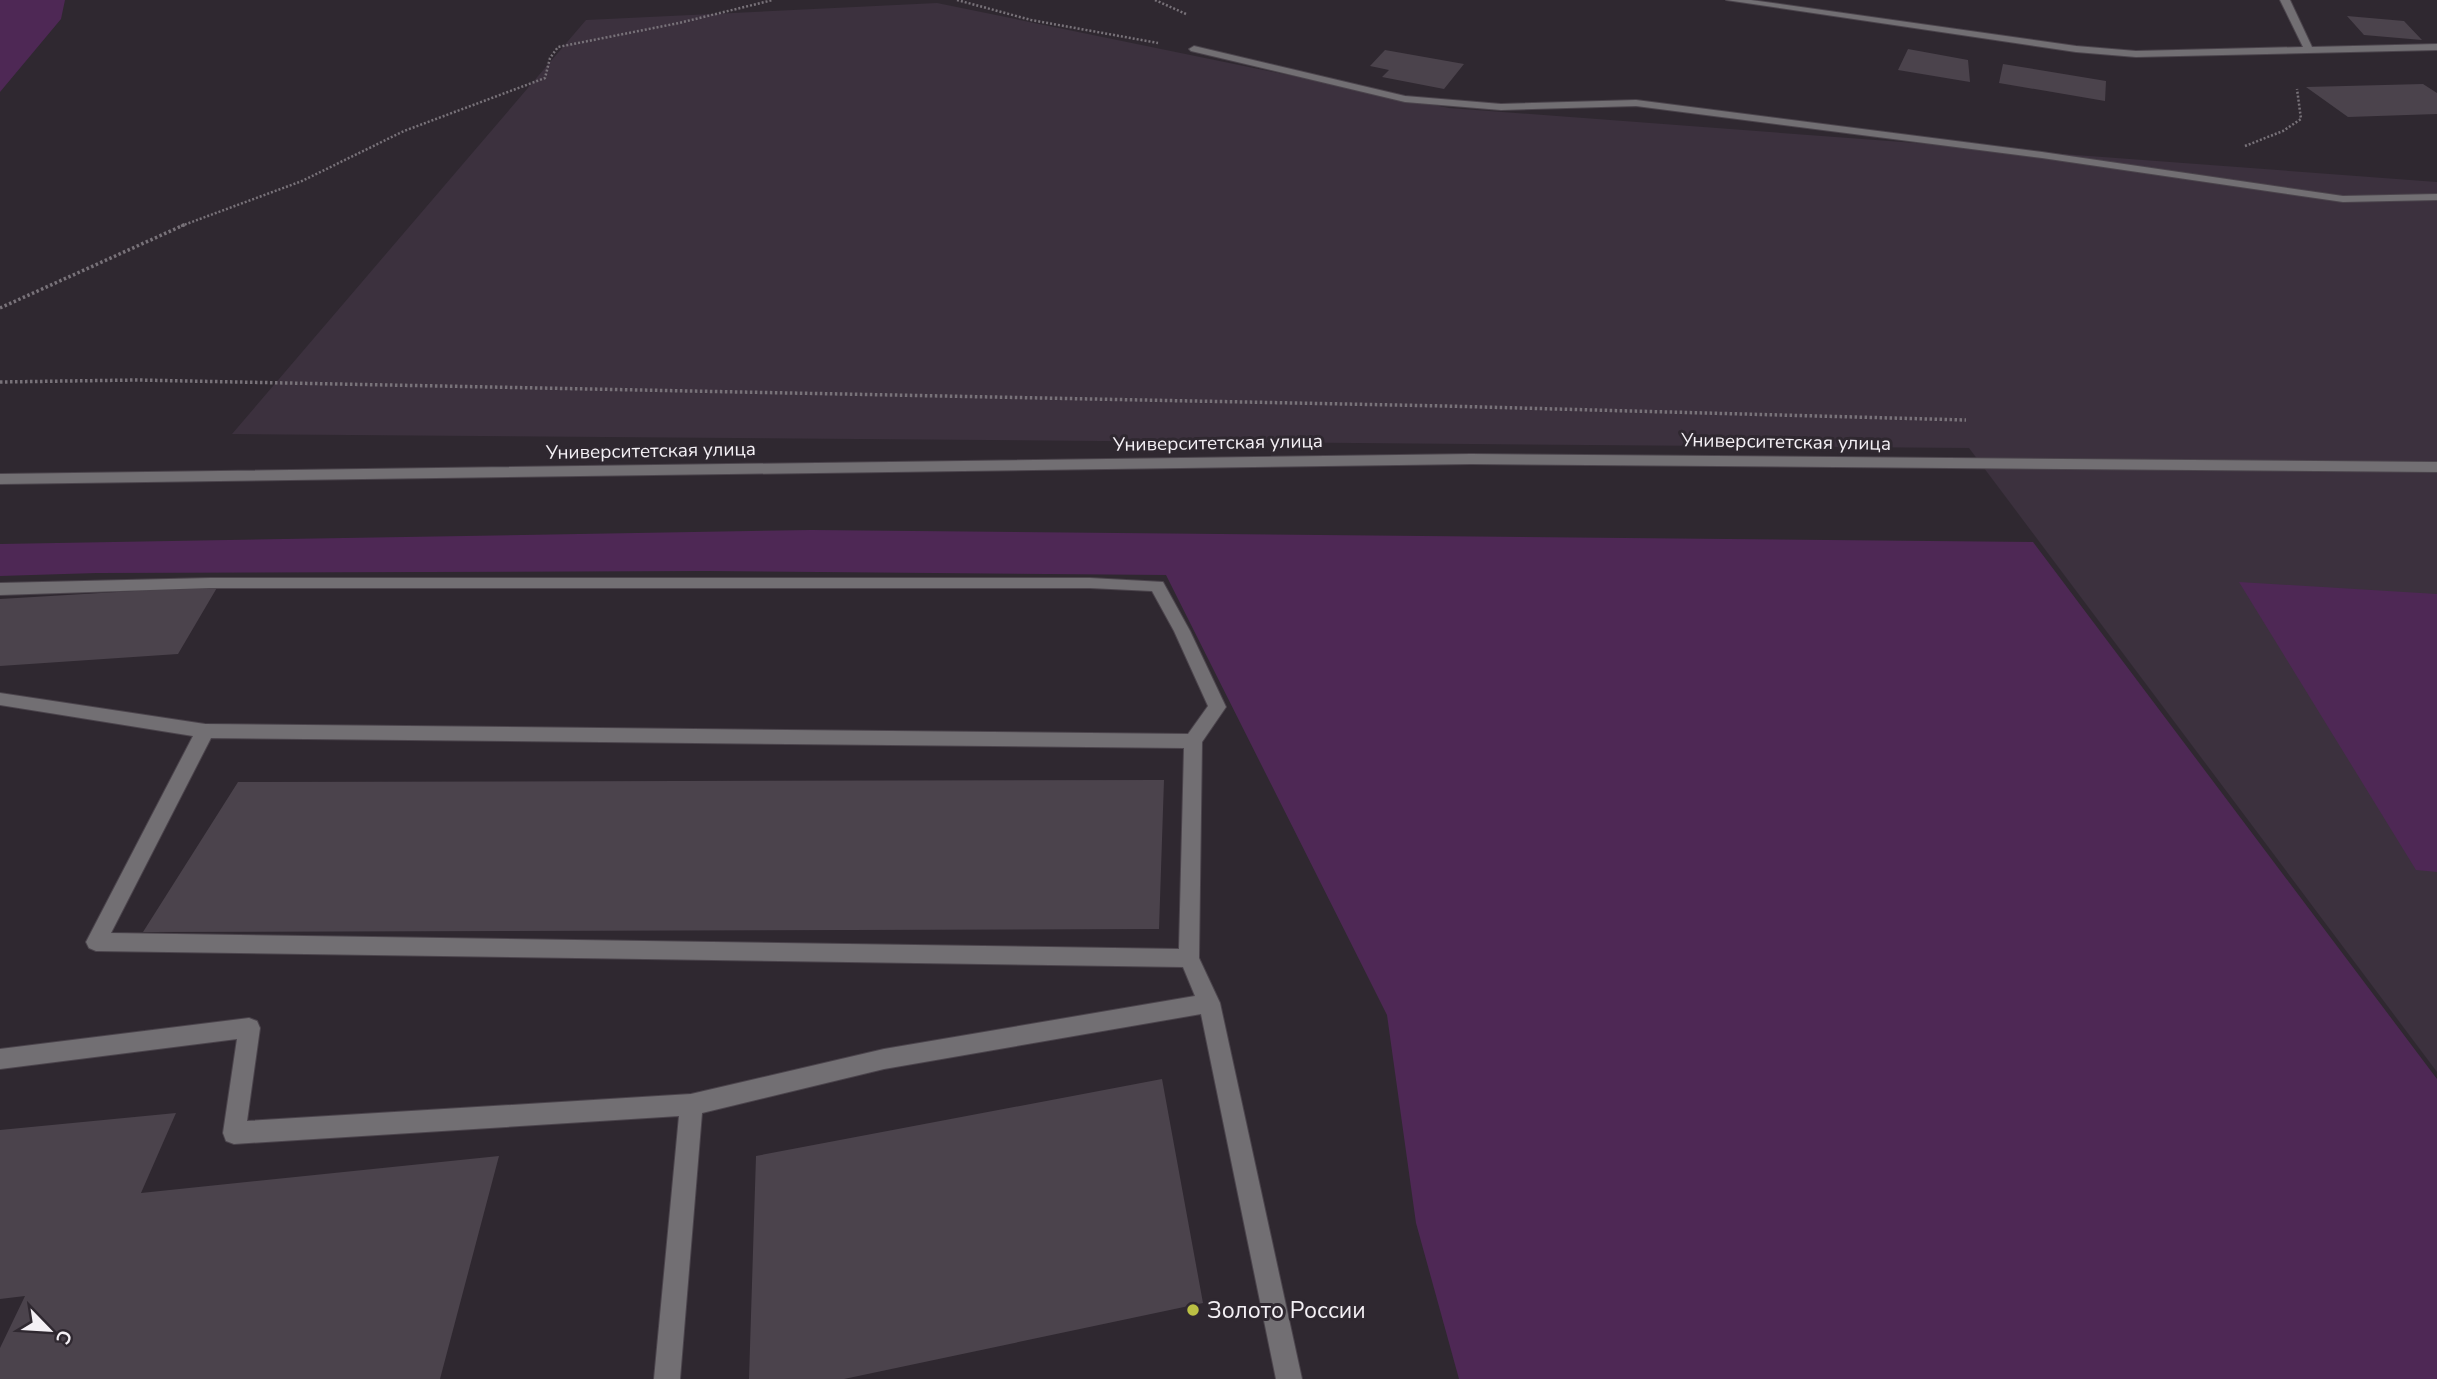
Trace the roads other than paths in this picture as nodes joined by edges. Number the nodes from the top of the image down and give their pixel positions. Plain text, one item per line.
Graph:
1 (1731, 0) edge
2 (2285, 0) edge
3 (2437, 47) edge
4 (1194, 49) road end
5 (2309, 50) junction
6 (2437, 197) edge
7 (2437, 467) edge
8 (0, 479) edge
9 (0, 589) edge
10 (0, 699) edge
11 (205, 731) junction
12 (1194, 741) junction
13 (1189, 958) junction
14 (1209, 1003) junction
15 (0, 1059) edge
16 (691, 1105) junction
17 (667, 1379) edge
18 (1289, 1379) edge

1 - 5 street
2 - 5 street
3 - 5 street
4 - 6 street
7 - 8 street, Университетская улица
9 - 12 street
10 - 11 street
11 - 12 street
11 - 13 street
12 - 13 street
13 - 14 street
14 - 16 street
14 - 18 street
15 - 16 street
16 - 17 street

